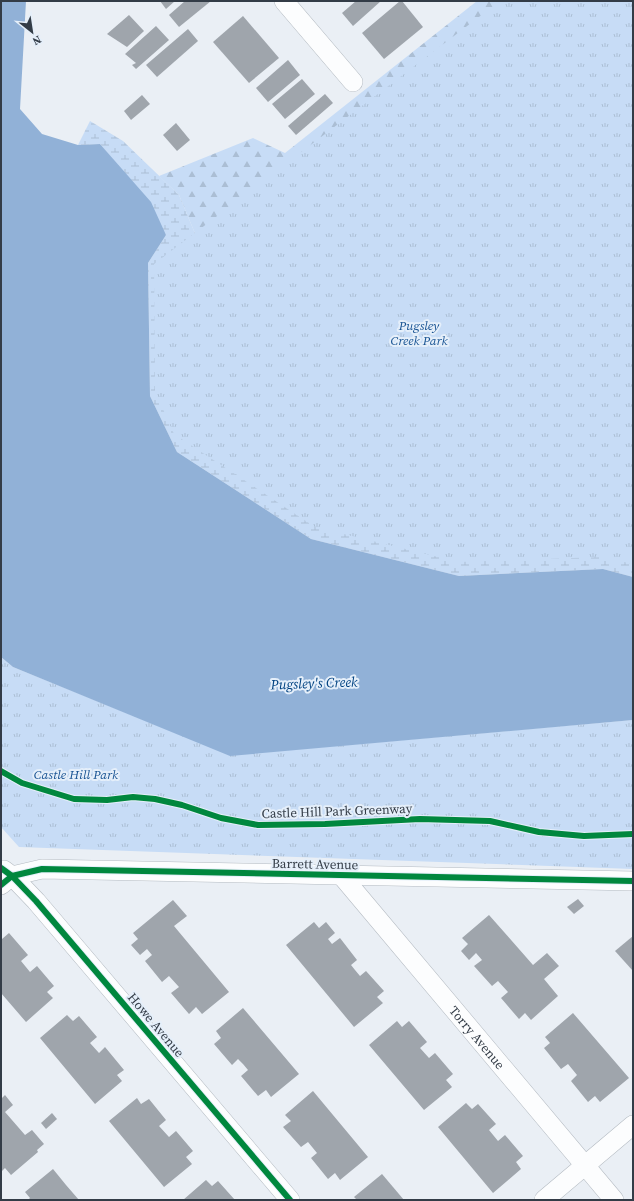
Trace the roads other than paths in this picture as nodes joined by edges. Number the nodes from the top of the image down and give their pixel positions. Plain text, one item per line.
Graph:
1 (284, 1) edge
2 (353, 82) dead end
3 (341, 875) junction
4 (5, 876) edge
5 (633, 881) edge
6 (633, 1125) edge
7 (585, 1166) junction
8 (290, 1200) edge
9 (544, 1200) edge
10 (614, 1200) edge

1 - 2 street
3 - 4 street, Barrett Avenue
3 - 5 street, Barrett Avenue
3 - 7 street, Torry Avenue
4 - 8 street, Howe Avenue
6 - 7 street
7 - 9 street
7 - 10 street, Torry Avenue

